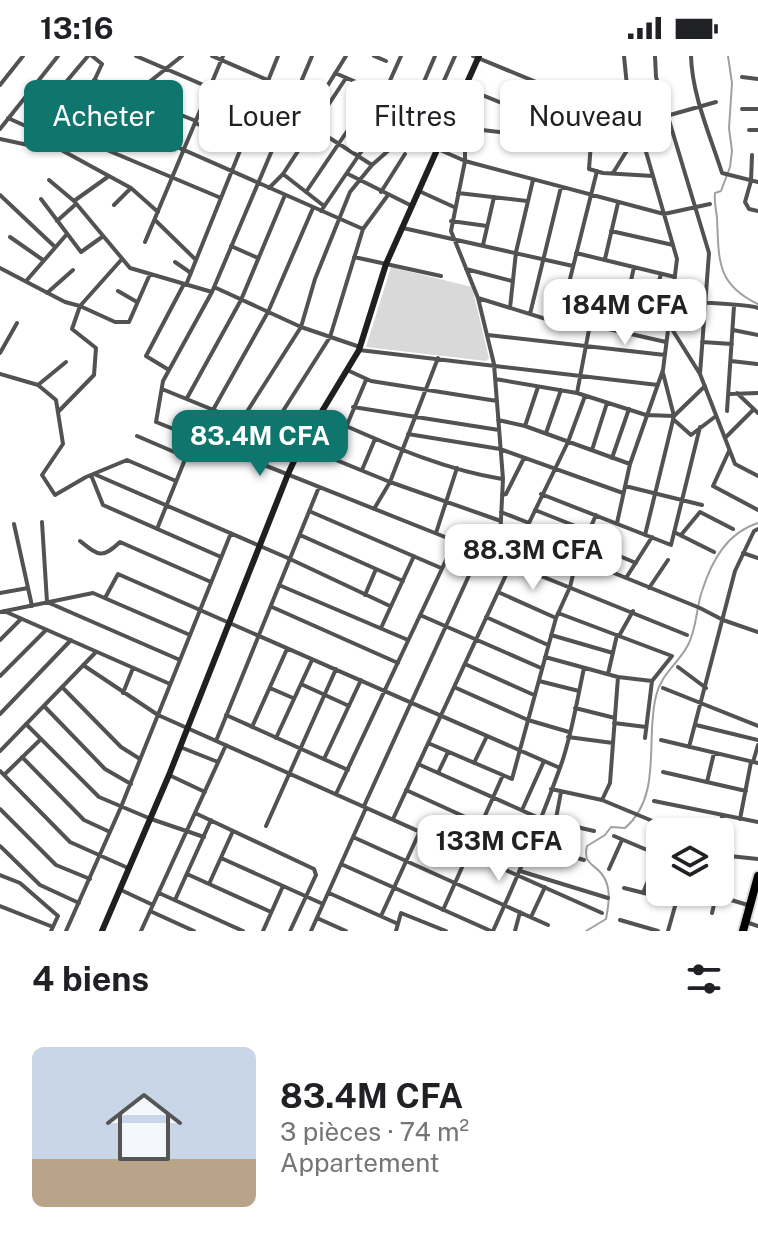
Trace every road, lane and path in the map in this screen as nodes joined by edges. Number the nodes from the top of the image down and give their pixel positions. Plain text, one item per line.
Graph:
1 (23, 56) edge
2 (58, 56) edge
3 (90, 56) edge
4 (136, 56) edge
5 (182, 56) edge
6 (212, 56) edge
7 (278, 56) edge
8 (312, 56) edge
9 (346, 56) edge
10 (374, 56) edge
11 (401, 56) edge
12 (435, 56) edge
13 (455, 56) edge
14 (624, 56) edge
15 (655, 56) edge
16 (691, 56) edge
17 (476, 57) edge
18 (222, 58) edge
19 (386, 61) dead end
20 (166, 69) junction
21 (335, 73) junction
22 (742, 77) dead end
23 (346, 78) junction
24 (758, 79) edge
25 (69, 80) edge
26 (94, 80) edge
27 (152, 80) edge
28 (213, 80) edge
29 (268, 80) joint
30 (301, 80) edge
31 (351, 80) edge
32 (390, 80) edge
33 (425, 80) edge
34 (444, 80) edge
35 (468, 80) edge
36 (532, 80) edge
37 (626, 80) edge
38 (657, 80) edge
39 (330, 81) edge
40 (199, 83) edge
41 (0, 85) edge
42 (716, 102) dead end
43 (330, 103) edge
44 (702, 105) junction
45 (742, 109) dead end
46 (758, 109) edge
47 (671, 114) edge
48 (199, 115) edge
49 (183, 116) edge
50 (8, 118) junction
51 (196, 122) junction
52 (199, 123) edge
53 (671, 125) edge
54 (24, 126) edge
55 (0, 129) edge
56 (749, 130) dead end
57 (758, 130) edge
58 (346, 132) edge
59 (0, 139) edge
60 (330, 139) edge
61 (24, 144) edge
62 (338, 144) junction
63 (184, 150) junction
64 (65, 152) edge
65 (112, 152) edge
66 (239, 152) edge
67 (271, 152) edge
68 (298, 152) edge
69 (363, 152) edge
70 (387, 152) edge
71 (436, 152) edge
72 (446, 152) edge
73 (465, 152) edge
74 (590, 152) edge
75 (624, 152) edge
76 (646, 152) edge
77 (405, 154) dead end
78 (752, 155) dead end
79 (359, 157) junction
80 (465, 161) junction
81 (372, 165) junction
82 (232, 171) junction
83 (597, 171) junction
84 (613, 173) junction
85 (283, 174) junction
86 (348, 174) junction
87 (109, 176) junction
88 (653, 176) junction
89 (172, 178) junction
90 (533, 179) junction
91 (49, 180) dead end
92 (358, 181) junction
93 (751, 181) junction
94 (758, 182) edge
95 (258, 183) junction
96 (561, 187) junction
97 (131, 188) junction
98 (269, 188) junction
99 (419, 191) junction
100 (306, 192) junction
101 (381, 192) junction
102 (458, 193) junction
103 (0, 195) edge
104 (285, 195) junction
105 (388, 195) junction
106 (591, 195) junction
107 (494, 197) junction
108 (221, 198) junction
109 (41, 199) dead end
110 (7, 201) junction
111 (528, 201) junction
112 (75, 203) junction
113 (618, 203) junction
114 (710, 204) dead end
115 (114, 205) dead end
116 (412, 206) junction
117 (0, 207) edge
118 (313, 207) junction
119 (454, 207) junction
120 (323, 208) junction
121 (696, 208) junction
122 (758, 211) edge
123 (158, 212) junction
124 (664, 214) junction
125 (339, 219) junction
126 (155, 220) junction
127 (57, 221) junction
128 (451, 221) junction
129 (487, 226) junction
130 (402, 228) junction
131 (363, 229) junction
132 (611, 231) junction
133 (67, 234) junction
134 (10, 237) dead end
135 (102, 237) junction
136 (453, 238) junction
137 (145, 242) dead end
138 (483, 245) junction
139 (673, 245) junction
140 (54, 246) junction
141 (231, 246) junction
142 (516, 252) junction
143 (576, 253) junction
144 (354, 257) junction
145 (258, 258) junction
146 (122, 259) junction
147 (543, 259) junction
148 (43, 260) junction
149 (196, 260) junction
150 (604, 260) junction
151 (175, 262) dead end
152 (386, 264) junction
153 (573, 266) junction
154 (634, 267) junction
155 (0, 268) edge
156 (466, 269) junction
157 (73, 270) dead end
158 (191, 273) junction
159 (150, 274) junction
160 (661, 274) junction
161 (441, 276) dead end
162 (675, 277) junction
163 (27, 280) junction
164 (512, 281) junction
165 (569, 283) junction
166 (185, 284) junction
167 (213, 290) junction
168 (118, 291) dead end
169 (47, 293) junction
170 (596, 297) junction
171 (478, 298) junction
172 (241, 300) junction
173 (672, 301) junction
174 (137, 303) junction
175 (626, 303) junction
176 (705, 304) junction
177 (80, 306) junction
178 (734, 306) junction
179 (510, 308) junction
180 (651, 308) junction
181 (758, 308) edge
182 (268, 312) junction
183 (670, 313) junction
184 (530, 314) junction
185 (17, 323) dead end
186 (559, 323) junction
187 (669, 324) junction
188 (590, 326) junction
189 (301, 327) junction
190 (733, 329) junction
191 (487, 335) junction
192 (758, 335) edge
193 (330, 337) junction
194 (666, 342) junction
195 (702, 342) junction
196 (732, 344) junction
197 (585, 346) junction
198 (359, 348) junction
199 (0, 353) edge
200 (665, 355) junction
201 (438, 358) junction
202 (731, 361) junction
203 (66, 362) dead end
204 (494, 364) junction
205 (757, 364) edge
206 (347, 369) junction
207 (169, 370) junction
208 (663, 370) junction
209 (0, 374) edge
210 (700, 374) junction
211 (578, 375) junction
212 (366, 379) junction
213 (495, 379) junction
214 (38, 385) junction
215 (658, 385) junction
216 (538, 386) junction
217 (705, 386) junction
218 (162, 389) junction
219 (426, 389) junction
220 (561, 390) junction
221 (577, 393) junction
222 (737, 393) junction
223 (758, 393) edge
224 (729, 394) junction
225 (585, 396) junction
226 (187, 399) junction
227 (497, 401) junction
228 (607, 403) junction
229 (353, 407) junction
230 (629, 409) junction
231 (213, 410) junction
232 (727, 411) dead end
233 (756, 411) edge
234 (58, 412) junction
235 (646, 415) junction
236 (716, 416) junction
237 (415, 417) junction
238 (673, 417) junction
239 (498, 420) junction
240 (240, 421) junction
241 (346, 426) junction
242 (525, 426) junction
243 (700, 427) junction
244 (499, 430) junction
245 (269, 433) junction
246 (408, 434) junction
247 (546, 434) junction
248 (137, 436) dead end
249 (194, 437) junction
250 (725, 438) junction
251 (375, 439) junction
252 (568, 442) junction
253 (301, 446) junction
254 (500, 449) junction
255 (227, 450) junction
256 (592, 450) junction
257 (730, 450) junction
258 (402, 451) junction
259 (186, 457) junction
260 (333, 458) junction
261 (524, 458) junction
262 (612, 458) junction
263 (630, 464) junction
264 (457, 468) junction
265 (554, 468) junction
266 (362, 470) junction
267 (92, 474) junction
268 (288, 474) junction
269 (758, 476) edge
270 (503, 479) junction
271 (176, 481) junction
272 (390, 482) junction
273 (625, 486) junction
274 (319, 487) junction
275 (623, 493) junction
276 (541, 494) junction
277 (655, 494) junction
278 (502, 495) junction
279 (682, 501) junction
280 (448, 504) junction
281 (166, 505) junction
282 (702, 505) dead end
283 (374, 509) junction
284 (535, 510) junction
285 (758, 510) edge
286 (309, 511) junction
287 (501, 512) junction
288 (596, 515) junction
289 (501, 521) junction
290 (42, 522) dead end
291 (617, 523) junction
292 (14, 524) dead end
293 (501, 527) junction
294 (157, 529) junction
295 (733, 529) dead end
296 (758, 529) edge
297 (588, 532) junction
298 (674, 532) junction
299 (231, 533) junction
300 (436, 533) junction
301 (300, 535) junction
302 (645, 535) junction
303 (681, 535) junction
304 (652, 537) junction
305 (80, 541) dead end
306 (455, 541) junction
307 (584, 541) junction
308 (260, 546) junction
309 (500, 551) junction
310 (714, 552) dead end
311 (743, 553) junction
312 (414, 556) junction
313 (221, 557) junction
314 (577, 558) junction
315 (758, 558) edge
316 (290, 559) junction
317 (668, 560) dead end
318 (636, 563) junction
319 (511, 564) junction
320 (441, 568) junction
321 (376, 569) junction
322 (471, 571) dead end
323 (626, 578) junction
324 (403, 581) junction
325 (211, 582) junction
326 (279, 585) junction
327 (570, 587) junction
328 (28, 588) junction
329 (649, 588) junction
330 (498, 592) junction
331 (0, 593) edge
332 (365, 595) junction
333 (105, 598) junction
334 (47, 602) junction
335 (32, 606) junction
336 (390, 606) junction
337 (271, 607) junction
338 (200, 610) junction
339 (633, 611) junction
340 (2, 612) edge
341 (420, 615) junction
342 (557, 616) junction
343 (486, 617) junction
344 (21, 619) junction
345 (723, 620) junction
346 (230, 623) junction
347 (446, 627) junction
348 (381, 628) junction
349 (46, 630) junction
350 (758, 632) edge
351 (190, 635) junction
352 (259, 635) junction
353 (551, 635) junction
354 (687, 635) dead end
355 (618, 636) junction
356 (0, 640) edge
357 (71, 640) junction
358 (408, 640) junction
359 (476, 640) junction
360 (548, 645) junction
361 (288, 648) junction
362 (96, 652) junction
363 (613, 653) junction
364 (544, 657) junction
365 (312, 659) junction
366 (180, 660) junction
367 (398, 663) junction
368 (465, 664) junction
369 (83, 665) junction
370 (678, 667) dead end
371 (133, 668) junction
372 (541, 668) junction
373 (584, 668) junction
374 (336, 669) junction
375 (608, 674) junction
376 (0, 676) edge
377 (618, 677) junction
378 (361, 680) junction
379 (538, 681) junction
380 (652, 681) junction
381 (170, 684) junction
382 (301, 684) junction
383 (62, 687) junction
384 (454, 687) junction
385 (270, 688) junction
386 (663, 688) dead end
387 (706, 688) junction
388 (384, 691) junction
389 (579, 691) junction
390 (123, 693) junction
391 (325, 695) junction
392 (534, 695) junction
393 (294, 698) junction
394 (412, 703) junction
395 (703, 704) junction
396 (44, 706) junction
397 (349, 706) junction
398 (575, 708) junction
399 (0, 714) edge
400 (158, 715) junction
401 (226, 715) junction
402 (441, 715) junction
403 (528, 720) junction
404 (615, 721) junction
405 (26, 724) junction
406 (696, 725) junction
407 (758, 726) edge
408 (252, 727) junction
409 (646, 727) junction
410 (188, 728) junction
411 (569, 734) junction
412 (487, 736) junction
413 (276, 738) junction
414 (645, 738) dead end
415 (41, 739) junction
416 (661, 740) dead end
417 (216, 741) junction
418 (758, 742) edge
419 (428, 743) junction
420 (613, 743) junction
421 (226, 745) junction
422 (180, 747) junction
423 (689, 747) junction
424 (301, 749) junction
425 (519, 750) junction
426 (0, 751) edge
427 (448, 752) junction
428 (714, 753) junction
429 (22, 757) junction
430 (140, 759) junction
431 (324, 759) junction
432 (545, 761) junction
433 (218, 762) junction
434 (754, 762) edge
435 (474, 763) junction
436 (418, 764) junction
437 (560, 768) junction
438 (348, 770) junction
439 (663, 772) dead end
440 (2, 773) edge
441 (290, 773) junction
442 (438, 773) junction
443 (169, 775) junction
444 (503, 775) junction
445 (707, 782) junction
446 (131, 784) junction
447 (551, 789) junction
448 (406, 790) junction
449 (746, 791) junction
450 (205, 792) junction
451 (561, 792) junction
452 (336, 794) junction
453 (493, 797) junction
454 (602, 800) junction
455 (654, 801) dead end
456 (121, 807) junction
457 (365, 807) junction
458 (0, 809) edge
459 (522, 810) junction
460 (195, 813) junction
461 (723, 815) junction
462 (539, 818) junction
463 (722, 818) edge
464 (151, 819) junction
465 (392, 819) junction
466 (740, 819) junction
467 (211, 820) junction
468 (646, 820) edge
469 (555, 822) junction
470 (758, 822) edge
471 (481, 824) junction
472 (266, 826) dead end
473 (234, 830) junction
474 (420, 831) junction
475 (594, 831) dead end
476 (110, 832) junction
477 (186, 833) junction
478 (614, 836) dead end
479 (204, 837) junction
480 (353, 837) junction
481 (622, 840) junction
482 (0, 846) edge
483 (531, 846) junction
484 (646, 849) edge
485 (550, 850) junction
486 (468, 853) junction
487 (100, 855) junction
488 (734, 856) edge
489 (221, 858) junction
490 (758, 859) edge
491 (584, 860) dead end
492 (406, 861) junction
493 (341, 864) junction
494 (130, 869) junction
495 (609, 869) dead end
496 (519, 873) junction
497 (187, 874) junction
498 (0, 875) edge
499 (758, 876) edge
500 (90, 879) junction
501 (455, 883) junction
502 (209, 884) junction
503 (283, 886) junction
504 (646, 886) edge
505 (545, 887) junction
506 (394, 888) junction
507 (624, 888) dead end
508 (121, 890) junction
509 (756, 891) edge
510 (329, 892) junction
511 (159, 893) junction
512 (643, 893) junction
513 (646, 894) edge
514 (306, 896) junction
515 (608, 898) dead end
516 (175, 900) junction
517 (734, 900) edge
518 (79, 903) junction
519 (323, 904) junction
520 (504, 905) junction
521 (750, 905) junction
522 (0, 906) edge
523 (675, 906) edge
524 (714, 906) edge
525 (152, 908) junction
526 (443, 910) junction
527 (271, 912) junction
528 (520, 912) junction
529 (602, 913) dead end
530 (712, 913) dead end
531 (381, 916) junction
532 (531, 917) junction
533 (317, 918) junction
534 (620, 920) dead end
535 (396, 923) junction
536 (428, 924) junction
537 (548, 925) dead end
538 (744, 926) edge
539 (758, 926) edge
540 (52, 929) edge
541 (66, 931) edge
542 (102, 931) edge
543 (141, 931) edge
544 (194, 931) edge
545 (243, 931) edge
546 (263, 931) edge
547 (290, 931) edge
548 (311, 931) edge
549 (346, 931) edge
550 (396, 931) edge
551 (428, 931) edge
552 (446, 931) edge
553 (492, 931) edge
554 (515, 931) edge
555 (658, 931) edge
556 (668, 931) edge

1 - 41 street
2 - 50 street
3 - 25 street
3 - 26 street
4 - 20 street
5 - 20 street
6 - 18 street
7 - 29 street
8 - 30 street
9 - 21 street
10 - 19 street
11 - 32 street
12 - 33 street
13 - 34 street
14 - 37 street
15 - 38 street
16 - 44 street
17 - 35 street
17 - 36 street
18 - 28 street
18 - 29 street
20 - 27 street
20 - 40 street
21 - 23 street
21 - 39 street
22 - 24 street
23 - 31 street
23 - 43 street
42 - 44 street
44 - 47 street
44 - 93 street
45 - 46 street
48 - 51 street
49 - 51 street
50 - 54 street
50 - 55 street
51 - 52 street
51 - 63 street
53 - 121 street
56 - 57 street
58 - 62 street
59 - 61 street
60 - 62 street
62 - 79 street
62 - 100 street
63 - 82 street
63 - 89 street
64 - 87 street
65 - 89 street
66 - 82 street
67 - 95 street
68 - 85 street
69 - 79 street
70 - 81 street
71 - 99 street
72 - 80 street
73 - 80 street
74 - 83 street
75 - 84 street
76 - 88 street
77 - 101 street
78 - 93 street
79 - 81 street
79 - 86 street
80 - 90 street
80 - 102 street
81 - 92 street
82 - 95 street
82 - 108 street
83 - 84 street
83 - 106 street
84 - 88 street
85 - 98 street
85 - 100 street
86 - 92 street
86 - 120 street
87 - 97 street
87 - 112 street
88 - 124 street
89 - 108 street
89 - 123 street
90 - 96 street
90 - 111 street
91 - 112 street
92 - 101 street
92 - 125 street
93 - 94 street
93 - 122 street
95 - 98 street
95 - 141 street
96 - 106 street
96 - 147 street
97 - 115 street
97 - 123 street
98 - 104 street
99 - 116 street
99 - 119 street
100 - 120 street
101 - 105 street
102 - 107 street
102 - 119 street
103 - 110 street
104 - 118 street
104 - 145 street
105 - 116 street
105 - 131 street
106 - 113 street
106 - 143 street
107 - 111 street
107 - 129 street
108 - 149 street
109 - 127 street
110 - 117 street
110 - 140 street
111 - 142 street
112 - 127 street
112 - 135 street
113 - 124 street
113 - 132 street
114 - 121 street
116 - 130 street
118 - 120 street
118 - 182 street
119 - 128 street
120 - 125 street
121 - 124 street
121 - 176 street
123 - 126 street
124 - 139 street
125 - 131 street
125 - 189 street
126 - 137 street
126 - 149 street
127 - 133 street
128 - 129 street
128 - 136 street
129 - 138 street
130 - 136 street
130 - 152 street
131 - 144 street
132 - 139 street
132 - 150 street
133 - 135 street
133 - 140 street
134 - 148 street
135 - 146 street
136 - 138 street
136 - 156 street
138 - 142 street
139 - 162 street
140 - 148 street
141 - 145 street
141 - 167 street
142 - 147 street
142 - 164 street
143 - 150 street
143 - 153 street
144 - 152 street
144 - 193 street
145 - 172 street
146 - 159 street
146 - 177 street
147 - 153 street
147 - 184 street
148 - 163 street
149 - 158 street
150 - 154 street
151 - 158 street
152 - 161 street
152 - 198 street
153 - 165 street
154 - 160 street
154 - 175 street
155 - 163 street
156 - 164 street
156 - 171 street
157 - 169 street
158 - 166 street
159 - 166 street
159 - 174 street
160 - 162 street
160 - 180 street
162 - 173 street
163 - 169 street
164 - 179 street
165 - 170 street
165 - 186 street
166 - 167 street
166 - 207 street
167 - 172 street
167 - 207 street
168 - 174 street
169 - 177 street
170 - 175 street
170 - 188 street
171 - 179 street
171 - 191 street
172 - 182 street
172 - 226 street
173 - 176 street
173 - 183 street
174 - 177 street
175 - 180 street
176 - 178 street
176 - 195 street
177 - 234 street
178 - 181 street
178 - 190 street
179 - 184 street
180 - 183 street
182 - 189 street
182 - 231 street
183 - 187 street
184 - 186 street
185 - 199 street
186 - 188 street
187 - 194 street
187 - 210 street
188 - 194 street
188 - 197 street
189 - 193 street
189 - 240 street
190 - 192 street
190 - 196 street
191 - 197 street
191 - 204 street
193 - 198 street
193 - 245 street
194 - 200 street
195 - 196 street
195 - 210 street
196 - 202 street
197 - 200 street
197 - 211 street
198 - 201 street
198 - 206 street
200 - 208 street
201 - 204 street
201 - 219 street
202 - 205 street
202 - 224 street
203 - 214 street
204 - 211 street
204 - 213 street
206 - 212 street
206 - 253 street
207 - 218 street
208 - 215 street
208 - 238 street
209 - 214 street
210 - 217 street
211 - 215 street
211 - 221 street
212 - 219 street
212 - 229 street
213 - 216 street
213 - 227 street
214 - 234 street
215 - 235 street
216 - 220 street
216 - 242 street
217 - 236 street
217 - 238 street
218 - 226 street
218 - 249 street
219 - 227 street
219 - 237 street
220 - 221 street
220 - 247 street
221 - 225 street
222 - 223 street
222 - 224 street
222 - 233 street
224 - 232 street
225 - 228 street
225 - 252 street
226 - 231 street
227 - 239 street
228 - 230 street
228 - 256 street
229 - 237 street
229 - 241 street
230 - 235 street
230 - 262 street
231 - 240 street
233 - 250 street
234 - 267 street
235 - 238 street
235 - 263 street
236 - 243 street
236 - 250 street
237 - 244 street
237 - 246 street
238 - 243 street
238 - 277 street
239 - 242 street
239 - 244 street
240 - 245 street
240 - 255 street
241 - 251 street
241 - 260 street
242 - 247 street
243 - 279 street
244 - 254 street
245 - 253 street
246 - 254 street
246 - 258 street
247 - 252 street
248 - 259 street
249 - 255 street
249 - 259 street
250 - 257 street
251 - 258 street
251 - 266 street
252 - 256 street
252 - 265 street
253 - 260 street
253 - 268 street
254 - 261 street
254 - 270 street
255 - 268 street
256 - 262 street
257 - 269 street
257 - 285 street
258 - 264 street
258 - 272 street
259 - 271 street
260 - 266 street
261 - 265 street
261 - 278 street
262 - 263 street
263 - 273 street
264 - 270 street
264 - 280 street
265 - 275 street
265 - 276 street
266 - 272 street
267 - 271 street
267 - 281 street
267 - 294 street
268 - 274 street
268 - 308 street
270 - 278 street
271 - 281 street
272 - 280 street
272 - 283 street
273 - 275 street
273 - 277 street
274 - 283 street
274 - 286 street
275 - 291 street
276 - 284 street
276 - 288 street
277 - 279 street
277 - 302 street
278 - 287 street
279 - 282 street
279 - 298 street
280 - 289 street
280 - 300 street
281 - 294 street
281 - 299 street
283 - 300 street
284 - 287 street
284 - 297 street
286 - 301 street
286 - 312 street
287 - 289 street
288 - 291 street
288 - 297 street
289 - 293 street
290 - 334 street
291 - 302 street
292 - 328 street
293 - 309 street
293 - 314 street
294 - 313 street
295 - 303 street
296 - 311 street
297 - 307 street
298 - 303 street
298 - 304 street
299 - 308 street
299 - 313 street
300 - 306 street
301 - 316 street
301 - 321 street
302 - 304 street
303 - 310 street
304 - 318 street
305 - 325 street
306 - 309 street
306 - 320 street
307 - 314 street
307 - 318 street
308 - 316 street
308 - 346 street
309 - 319 street
311 - 315 street
311 - 345 street
312 - 320 street
312 - 324 street
313 - 325 street
314 - 323 street
314 - 327 street
316 - 326 street
316 - 332 street
317 - 329 street
318 - 323 street
319 - 327 street
319 - 330 street
320 - 341 street
321 - 324 street
321 - 332 street
322 - 347 street
323 - 329 street
324 - 336 street
325 - 338 street
326 - 337 street
326 - 348 street
327 - 339 street
327 - 342 street
328 - 331 street
328 - 335 street
329 - 345 street
330 - 342 street
330 - 343 street
332 - 336 street
333 - 334 street
333 - 338 street
333 - 351 street
334 - 335 street
334 - 366 street
335 - 340 street
336 - 348 street
337 - 352 street
337 - 367 street
338 - 346 street
338 - 351 street
339 - 354 street
339 - 355 street
340 - 344 street
341 - 347 street
341 - 358 street
342 - 353 street
342 - 355 street
343 - 359 street
343 - 360 street
344 - 349 street
344 - 356 street
345 - 350 street
345 - 387 street
346 - 352 street
346 - 410 street
347 - 359 street
347 - 394 street
348 - 358 street
349 - 357 street
349 - 376 street
351 - 366 street
352 - 361 street
352 - 401 street
353 - 360 street
353 - 363 street
355 - 363 street
355 - 380 street
357 - 362 street
357 - 399 street
358 - 367 street
359 - 368 street
359 - 372 street
360 - 364 street
361 - 365 street
361 - 385 street
362 - 369 street
362 - 371 street
363 - 375 street
364 - 372 street
364 - 373 street
365 - 374 street
365 - 382 street
366 - 381 street
367 - 388 street
368 - 384 street
368 - 392 street
369 - 383 street
369 - 390 street
370 - 387 street
371 - 381 street
371 - 390 street
372 - 379 street
373 - 375 street
373 - 389 street
374 - 378 street
374 - 391 street
375 - 377 street
377 - 380 street
377 - 404 street
378 - 388 street
378 - 397 street
379 - 389 street
379 - 392 street
380 - 409 street
381 - 400 street
382 - 391 street
382 - 393 street
383 - 396 street
383 - 430 street
384 - 402 street
384 - 403 street
385 - 393 street
385 - 408 street
386 - 395 street
387 - 395 street
388 - 394 street
388 - 438 street
389 - 398 street
390 - 400 street
391 - 397 street
391 - 424 street
392 - 403 street
393 - 413 street
394 - 402 street
394 - 457 street
395 - 406 street
395 - 407 street
396 - 405 street
396 - 446 street
397 - 431 street
398 - 404 street
398 - 411 street
400 - 410 street
400 - 430 street
401 - 408 street
401 - 417 street
402 - 412 street
402 - 419 street
403 - 411 street
403 - 425 street
404 - 409 street
404 - 420 street
405 - 415 street
405 - 426 street
406 - 418 street
406 - 423 street
408 - 413 street
409 - 414 street
410 - 417 street
410 - 422 street
411 - 420 street
411 - 437 street
412 - 425 street
412 - 435 street
413 - 424 street
415 - 429 street
415 - 456 street
416 - 423 street
417 - 421 street
418 - 434 street
419 - 427 street
419 - 436 street
420 - 454 street
421 - 433 street
421 - 441 street
422 - 433 street
422 - 443 street
423 - 428 street
424 - 431 street
424 - 441 street
425 - 432 street
425 - 444 street
427 - 435 street
427 - 442 street
428 - 434 street
428 - 445 street
429 - 440 street
429 - 476 street
430 - 446 street
431 - 438 street
432 - 437 street
432 - 459 street
433 - 450 street
434 - 449 street
435 - 444 street
436 - 442 street
436 - 448 street
437 - 447 street
438 - 452 street
439 - 445 street
440 - 487 street
441 - 452 street
441 - 472 street
442 - 453 street
443 - 450 street
443 - 464 street
444 - 453 street
445 - 449 street
446 - 456 street
447 - 451 street
447 - 462 street
448 - 465 street
448 - 471 street
449 - 466 street
450 - 460 street
451 - 454 street
451 - 469 street
452 - 457 street
453 - 459 street
453 - 471 street
454 - 468 street
455 - 461 street
456 - 464 street
456 - 476 street
457 - 465 street
457 - 480 street
458 - 500 street
459 - 462 street
460 - 467 street
460 - 477 street
461 - 463 street
461 - 466 street
462 - 483 street
464 - 477 street
464 - 494 street
465 - 474 street
466 - 470 street
467 - 473 street
467 - 479 street
469 - 475 street
469 - 485 street
471 - 483 street
471 - 486 street
473 - 489 street
473 - 514 street
474 - 486 street
474 - 492 street
476 - 487 street
477 - 479 street
477 - 511 street
478 - 481 street
479 - 497 street
480 - 492 street
480 - 493 street
481 - 484 street
481 - 495 street
482 - 518 street
483 - 485 street
483 - 496 street
485 - 491 street
486 - 496 street
486 - 501 street
487 - 494 street
487 - 500 street
488 - 490 street
489 - 502 street
489 - 503 street
492 - 501 street
492 - 506 street
493 - 506 street
493 - 510 street
494 - 508 street
496 - 505 street
496 - 515 street
496 - 520 street
497 - 502 street
497 - 516 street
498 - 540 street
499 - 509 main road
500 - 518 street
501 - 520 street
501 - 526 street
502 - 527 street
503 - 514 street
503 - 527 street
504 - 512 street
505 - 529 street
505 - 532 street
506 - 526 street
506 - 531 street
507 - 512 street
508 - 525 street
508 - 542 street
509 - 521 main road
510 - 519 street
510 - 531 street
511 - 516 street
511 - 525 street
512 - 513 street
514 - 519 street
514 - 547 street
516 - 545 street
517 - 521 street
518 - 541 street
519 - 533 street
520 - 528 street
520 - 553 street
521 - 538 main road
522 - 540 street
523 - 556 street
524 - 530 street
525 - 543 street
525 - 544 street
526 - 553 street
527 - 546 street
528 - 532 street
528 - 554 street
531 - 535 street
532 - 537 street
533 - 548 street
533 - 549 street
534 - 555 street
535 - 536 street
535 - 550 street
536 - 551 street
536 - 552 street
538 - 539 street

